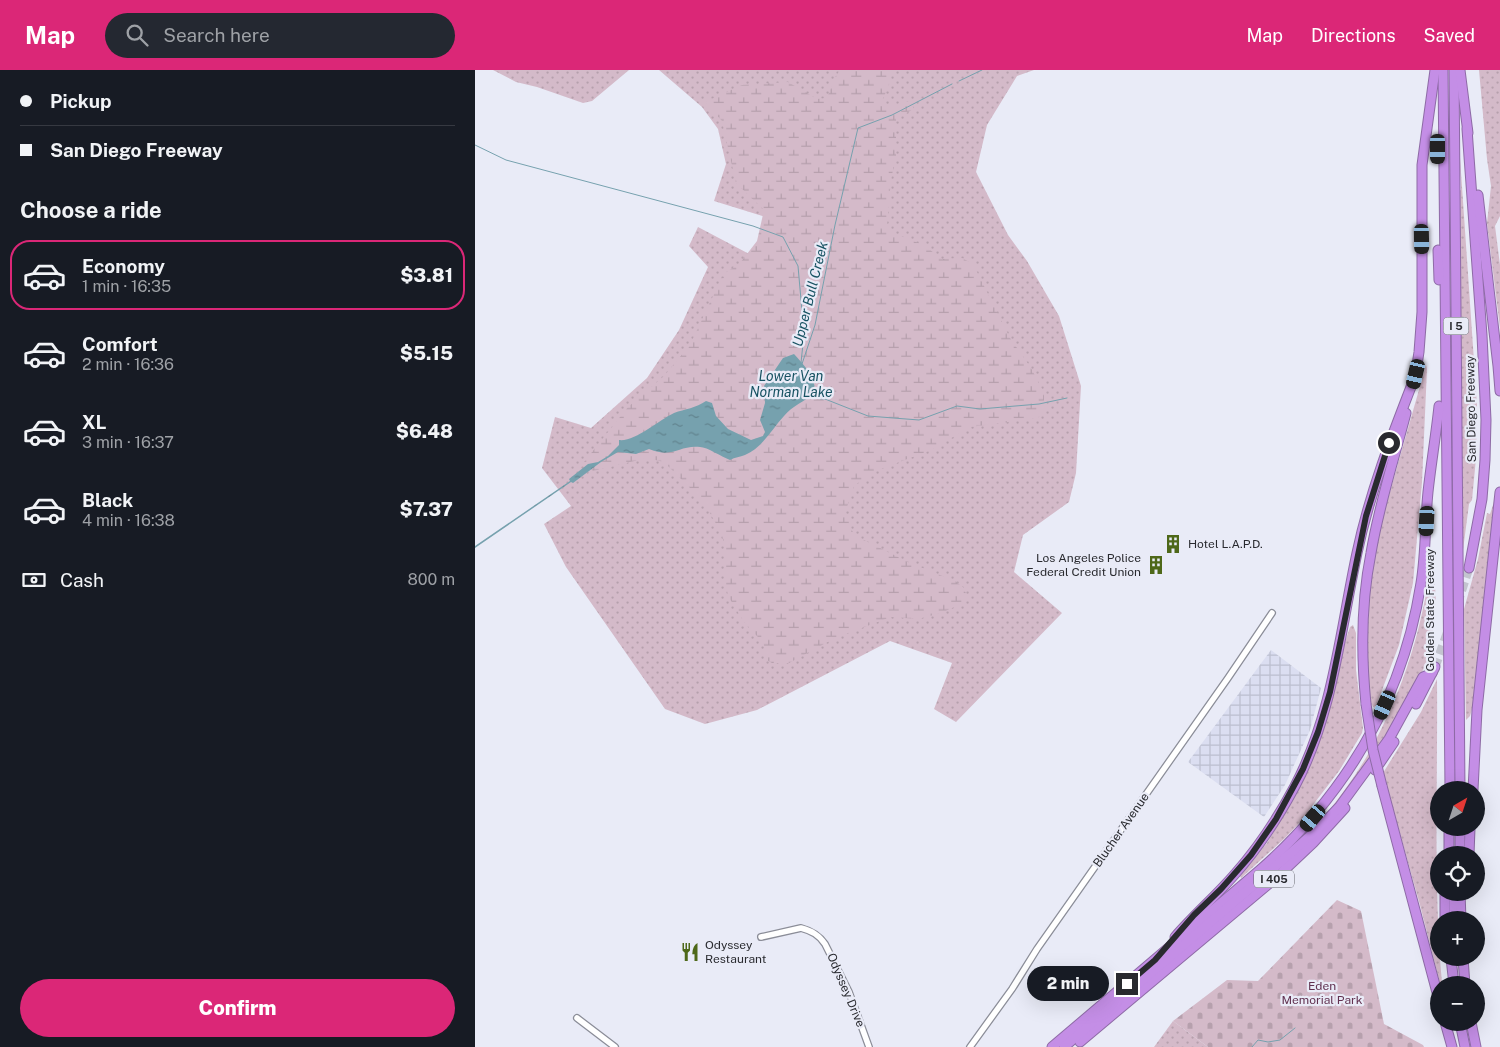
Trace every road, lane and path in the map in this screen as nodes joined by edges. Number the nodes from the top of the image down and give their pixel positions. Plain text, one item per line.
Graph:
1 (1436, 70) edge
2 (1443, 70) edge
3 (1446, 70) edge
4 (1453, 70) edge
5 (1461, 70) edge
6 (1467, 129) junction
7 (1416, 374) junction
8 (1500, 391) edge
9 (1439, 406) junction
10 (1500, 492) edge
11 (1469, 568) tunnel mouth
12 (1458, 582) junction
13 (1272, 613) dead end
14 (1444, 781) edge
15 (1449, 781) edge
16 (1460, 781) edge
17 (1474, 781) edge
18 (1461, 901) edge
19 (1464, 901) edge
20 (1461, 907) junction
21 (1461, 911) edge
22 (761, 937) dead end
23 (1155, 960) junction
24 (1432, 976) edge
25 (577, 1018) dead end
26 (1448, 1031) edge
27 (1457, 1031) edge
28 (1462, 1031) edge
29 (1466, 1031) edge
30 (1473, 1031) edge
31 (615, 1047) edge
32 (869, 1047) edge
33 (970, 1047) edge
34 (1052, 1047) edge
35 (1064, 1047) edge
36 (1074, 1047) edge
37 (1452, 1047) edge
38 (1460, 1047) edge
39 (1465, 1047) edge
40 (1469, 1047) edge
41 (1476, 1047) edge

1 - 7 highway
1 - 9 highway, Golden State Freeway / I 5
2 - 15 highway
3 - 12 highway
4 - 12 highway, I 5
5 - 6 highway
6 - 8 highway
6 - 11 highway, San Diego Freeway
7 - 23 highway
7 - 24 highway, bridge
9 - 14 highway, Golden State Freeway / I 5
9 - 23 highway
10 - 17 highway
12 - 16 highway, I 5
13 - 33 street, Blucher Avenue
18 - 20 highway
19 - 20 highway
20 - 21 highway
22 - 32 street, Odyssey Drive
23 - 34 highway
25 - 31 street
26 - 37 highway
27 - 38 highway
28 - 39 highway
29 - 40 highway
30 - 41 highway
35 - 36 highway, I 405

